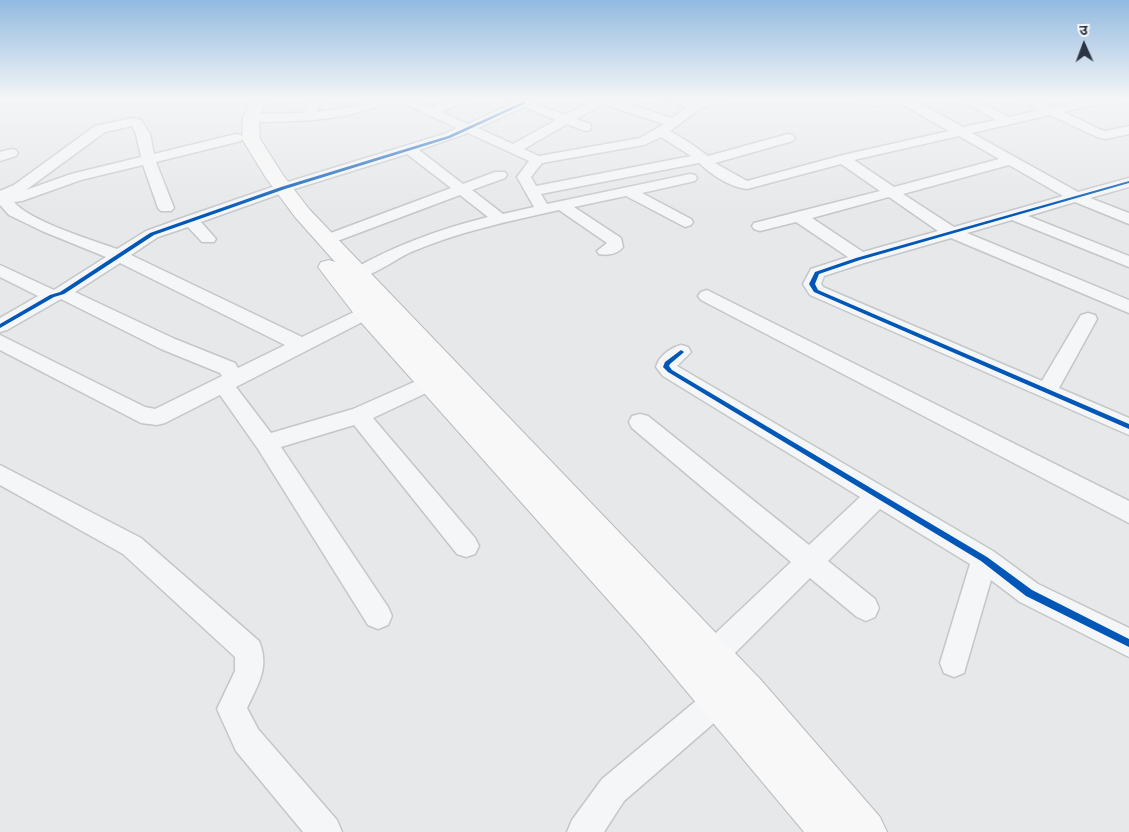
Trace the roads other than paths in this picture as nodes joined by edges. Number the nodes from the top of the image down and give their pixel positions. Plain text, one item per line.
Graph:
1 (90, 136) edge
2 (143, 136) edge
3 (206, 136) edge
4 (248, 136) edge
5 (448, 136) edge
6 (482, 136) edge
7 (537, 136) edge
8 (654, 136) edge
9 (670, 136) edge
10 (945, 136) edge
11 (969, 136) edge
12 (788, 138) dead end
13 (76, 146) junction
14 (607, 147) junction
15 (410, 150) junction
16 (513, 150) junction
17 (704, 159) junction
18 (843, 159) junction
19 (537, 160) junction
20 (1011, 160) junction
21 (149, 161) junction
22 (631, 172) junction
23 (87, 175) junction
24 (500, 175) dead end
25 (690, 178) dead end
26 (1128, 183) edge
27 (462, 188) junction
28 (647, 188) junction
29 (276, 191) junction
30 (532, 191) junction
31 (629, 192) junction
32 (892, 192) junction
33 (1076, 197) junction
34 (2, 199) edge
35 (561, 205) junction
36 (166, 208) dead end
37 (543, 209) junction
38 (399, 213) junction
39 (1013, 215) junction
40 (799, 217) junction
41 (500, 219) junction
42 (1129, 219) edge
43 (191, 220) junction
44 (685, 222) dead end
45 (760, 226) dead end
46 (953, 233) junction
47 (208, 239) dead end
48 (427, 239) junction
49 (326, 240) junction
50 (605, 251) dead end
51 (118, 256) junction
52 (858, 259) junction
53 (1129, 262) edge
54 (0, 270) edge
55 (361, 292) junction
56 (57, 294) junction
57 (707, 296) dead end
58 (1129, 307) edge
59 (1088, 319) dead end
60 (0, 326) edge
61 (0, 342) edge
62 (302, 344) junction
63 (680, 352) dead end
64 (228, 381) junction
65 (430, 383) junction
66 (1047, 391) junction
67 (359, 415) junction
68 (640, 422) dead end
69 (1129, 427) edge
70 (266, 443) junction
71 (0, 474) edge
72 (877, 496) junction
73 (1129, 513) edge
74 (466, 546) dead end
75 (984, 560) junction
76 (810, 562) junction
77 (866, 608) dead end
78 (378, 616) dead end
79 (1129, 642) edge
80 (714, 655) junction
81 (954, 663) dead end
82 (719, 700) junction
83 (325, 832) edge
84 (584, 832) edge
85 (832, 832) edge
86 (865, 832) edge

1 - 13 street
2 - 21 street
3 - 21 street
4 - 29 highway
5 - 15 street
6 - 16 street
7 - 16 street
8 - 14 street
9 - 17 street
10 - 18 street
11 - 20 street
12 - 17 street
13 - 23 street
13 - 34 street
14 - 19 street
14 - 22 street
15 - 27 street
15 - 29 street
16 - 19 street
17 - 18 street
17 - 22 street
18 - 32 street
19 - 30 street
20 - 32 street
20 - 33 street
21 - 23 street
21 - 36 street
22 - 28 street
22 - 30 street
23 - 34 street
24 - 27 street
25 - 28 street
26 - 33 street
27 - 38 street
27 - 41 street
28 - 31 street
29 - 43 street
29 - 49 highway
29 - 55 highway
30 - 37 street
31 - 35 street
31 - 44 street
32 - 40 street
32 - 46 street
33 - 39 street
33 - 42 street
34 - 51 street
35 - 37 street
35 - 50 street
37 - 41 street
38 - 48 street
38 - 49 street
39 - 46 street
39 - 53 street
40 - 45 street
40 - 52 street
41 - 48 street
43 - 47 street
43 - 51 street
46 - 52 street
46 - 58 street
48 - 55 street
49 - 55 highway
51 - 56 street
51 - 62 street
52 - 66 street
54 - 56 street
55 - 62 street
55 - 65 highway
55 - 80 highway
56 - 60 street
56 - 64 street
57 - 73 street
59 - 66 street
61 - 64 street
62 - 64 street
63 - 72 street
64 - 70 street
65 - 67 street
65 - 82 highway
66 - 69 street
67 - 70 street
67 - 74 street
68 - 76 street
70 - 78 street
71 - 83 street
72 - 75 street
72 - 76 street
75 - 79 street
75 - 81 street
76 - 77 street
76 - 80 street
80 - 86 highway
82 - 84 street
82 - 85 highway

